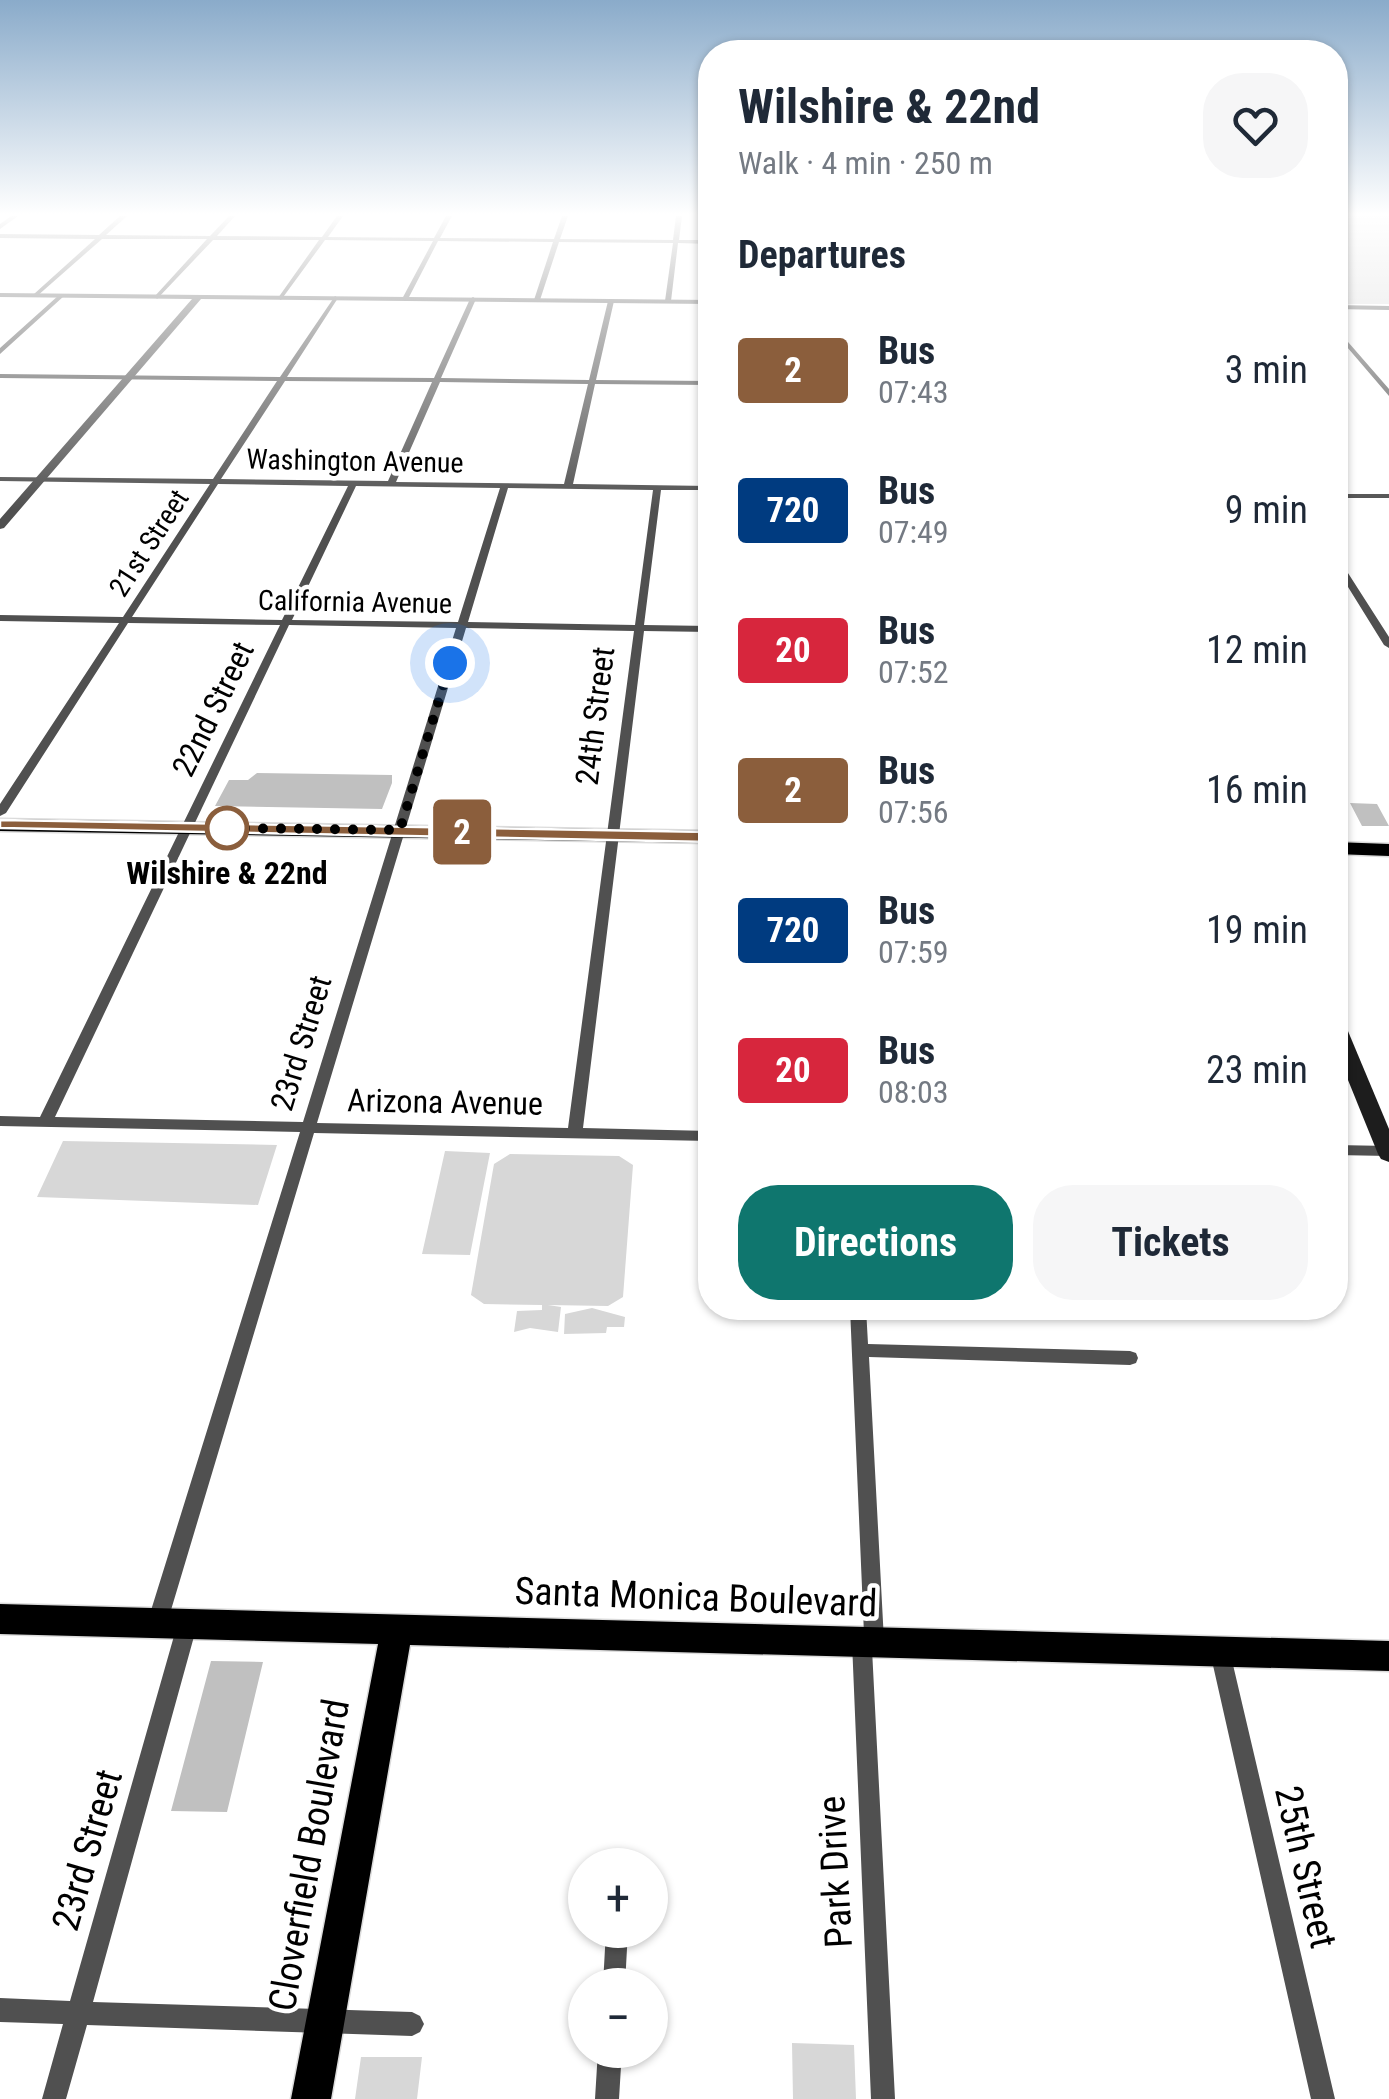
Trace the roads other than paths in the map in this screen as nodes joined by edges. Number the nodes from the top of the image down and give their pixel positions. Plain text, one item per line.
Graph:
1 (41, 314) edge
2 (183, 314) edge
3 (324, 314) edge
4 (466, 314) edge
5 (608, 314) edge
6 (1348, 345) edge
7 (0, 352) edge
8 (0, 376) edge
9 (126, 377) junction
10 (282, 378) junction
11 (437, 380) junction
12 (594, 382) junction
13 (698, 383) edge
14 (1389, 394) edge
15 (0, 480) edge
16 (40, 480) junction
17 (216, 482) junction
18 (353, 483) junction
19 (391, 484) junction
20 (504, 485) junction
21 (568, 486) junction
22 (656, 487) junction
23 (698, 488) edge
24 (1348, 496) edge
25 (1389, 496) edge
26 (0, 526) edge
27 (1348, 579) edge
28 (0, 618) edge
29 (125, 620) junction
30 (286, 623) junction
31 (462, 626) junction
32 (639, 628) junction
33 (698, 629) edge
34 (1389, 644) edge
35 (0, 814) edge
36 (189, 823) junction
37 (0, 825) edge
38 (401, 826) junction
39 (698, 828) edge
40 (613, 830) junction
41 (698, 836) edge
42 (1348, 837) edge
43 (1389, 838) edge
44 (1348, 848) edge
45 (1389, 850) edge
46 (1348, 1055) edge
47 (0, 1121) edge
48 (45, 1122) junction
49 (309, 1128) junction
50 (575, 1132) junction
51 (698, 1136) edge
52 (1348, 1150) edge
53 (1389, 1152) edge
54 (859, 1320) edge
55 (860, 1350) junction
56 (1130, 1358) dead end
57 (0, 1618) edge
58 (173, 1620) junction
59 (397, 1628) junction
60 (868, 1642) junction
61 (1220, 1652) junction
62 (1389, 1656) edge
63 (0, 2010) edge
64 (79, 2014) junction
65 (324, 2020) junction
66 (412, 2024) dead end
67 (609, 2068) edge
68 (54, 2099) edge
69 (311, 2099) edge
70 (607, 2099) edge
71 (883, 2099) edge
72 (1323, 2099) edge

1 - 7 street
2 - 9 street
3 - 10 street, 21st Street
4 - 11 street
5 - 12 street
6 - 14 street
8 - 9 street
9 - 10 street
9 - 16 street
10 - 11 street
10 - 17 street, 21st Street
11 - 12 street
11 - 19 street
12 - 13 street
12 - 21 street
15 - 16 street, Washington Avenue
16 - 17 street, Washington Avenue
16 - 26 street
17 - 18 street, Washington Avenue
17 - 29 street, 21st Street
18 - 19 street, Washington Avenue
18 - 30 street, 22nd Street
19 - 20 street, Washington Avenue
20 - 21 street, Washington Avenue
20 - 31 street, 23rd Street
21 - 22 street, Washington Avenue
22 - 23 street, Washington Avenue
22 - 32 street, 24th Street
24 - 25 street
27 - 34 street
28 - 29 street, California Avenue
29 - 30 street, California Avenue
29 - 35 street, 21st Street
30 - 31 street, California Avenue
30 - 36 street, 22nd Street
31 - 32 street, California Avenue
31 - 38 street, 23rd Street
32 - 33 street, California Avenue
32 - 40 street, 24th Street
35 - 36 main road
36 - 37 main road
36 - 38 main road
36 - 48 street, 22nd Street
38 - 40 main road
38 - 49 street, 23rd Street
39 - 40 main road
40 - 41 main road
40 - 50 street, 24th Street
42 - 43 main road
44 - 45 main road
46 - 53 main road
47 - 48 street, Arizona Avenue
48 - 49 street, Arizona Avenue
49 - 50 street, Arizona Avenue
49 - 58 street, 23rd Street
50 - 51 street, Arizona Avenue
52 - 53 street
54 - 55 street, Park Drive
55 - 56 street
55 - 60 street, Park Drive
57 - 58 main road, Santa Monica Boulevard
58 - 59 main road, Santa Monica Boulevard
58 - 64 street, 23rd Street
59 - 60 main road, Santa Monica Boulevard
59 - 65 main road, Cloverfield Boulevard
60 - 61 main road, Santa Monica Boulevard
60 - 71 street, Park Drive
61 - 62 main road, Santa Monica Boulevard
61 - 72 street, 25th Street
63 - 64 street
64 - 65 street
64 - 68 street, 23rd Street
65 - 66 street
65 - 69 main road, Cloverfield Boulevard
67 - 70 street

